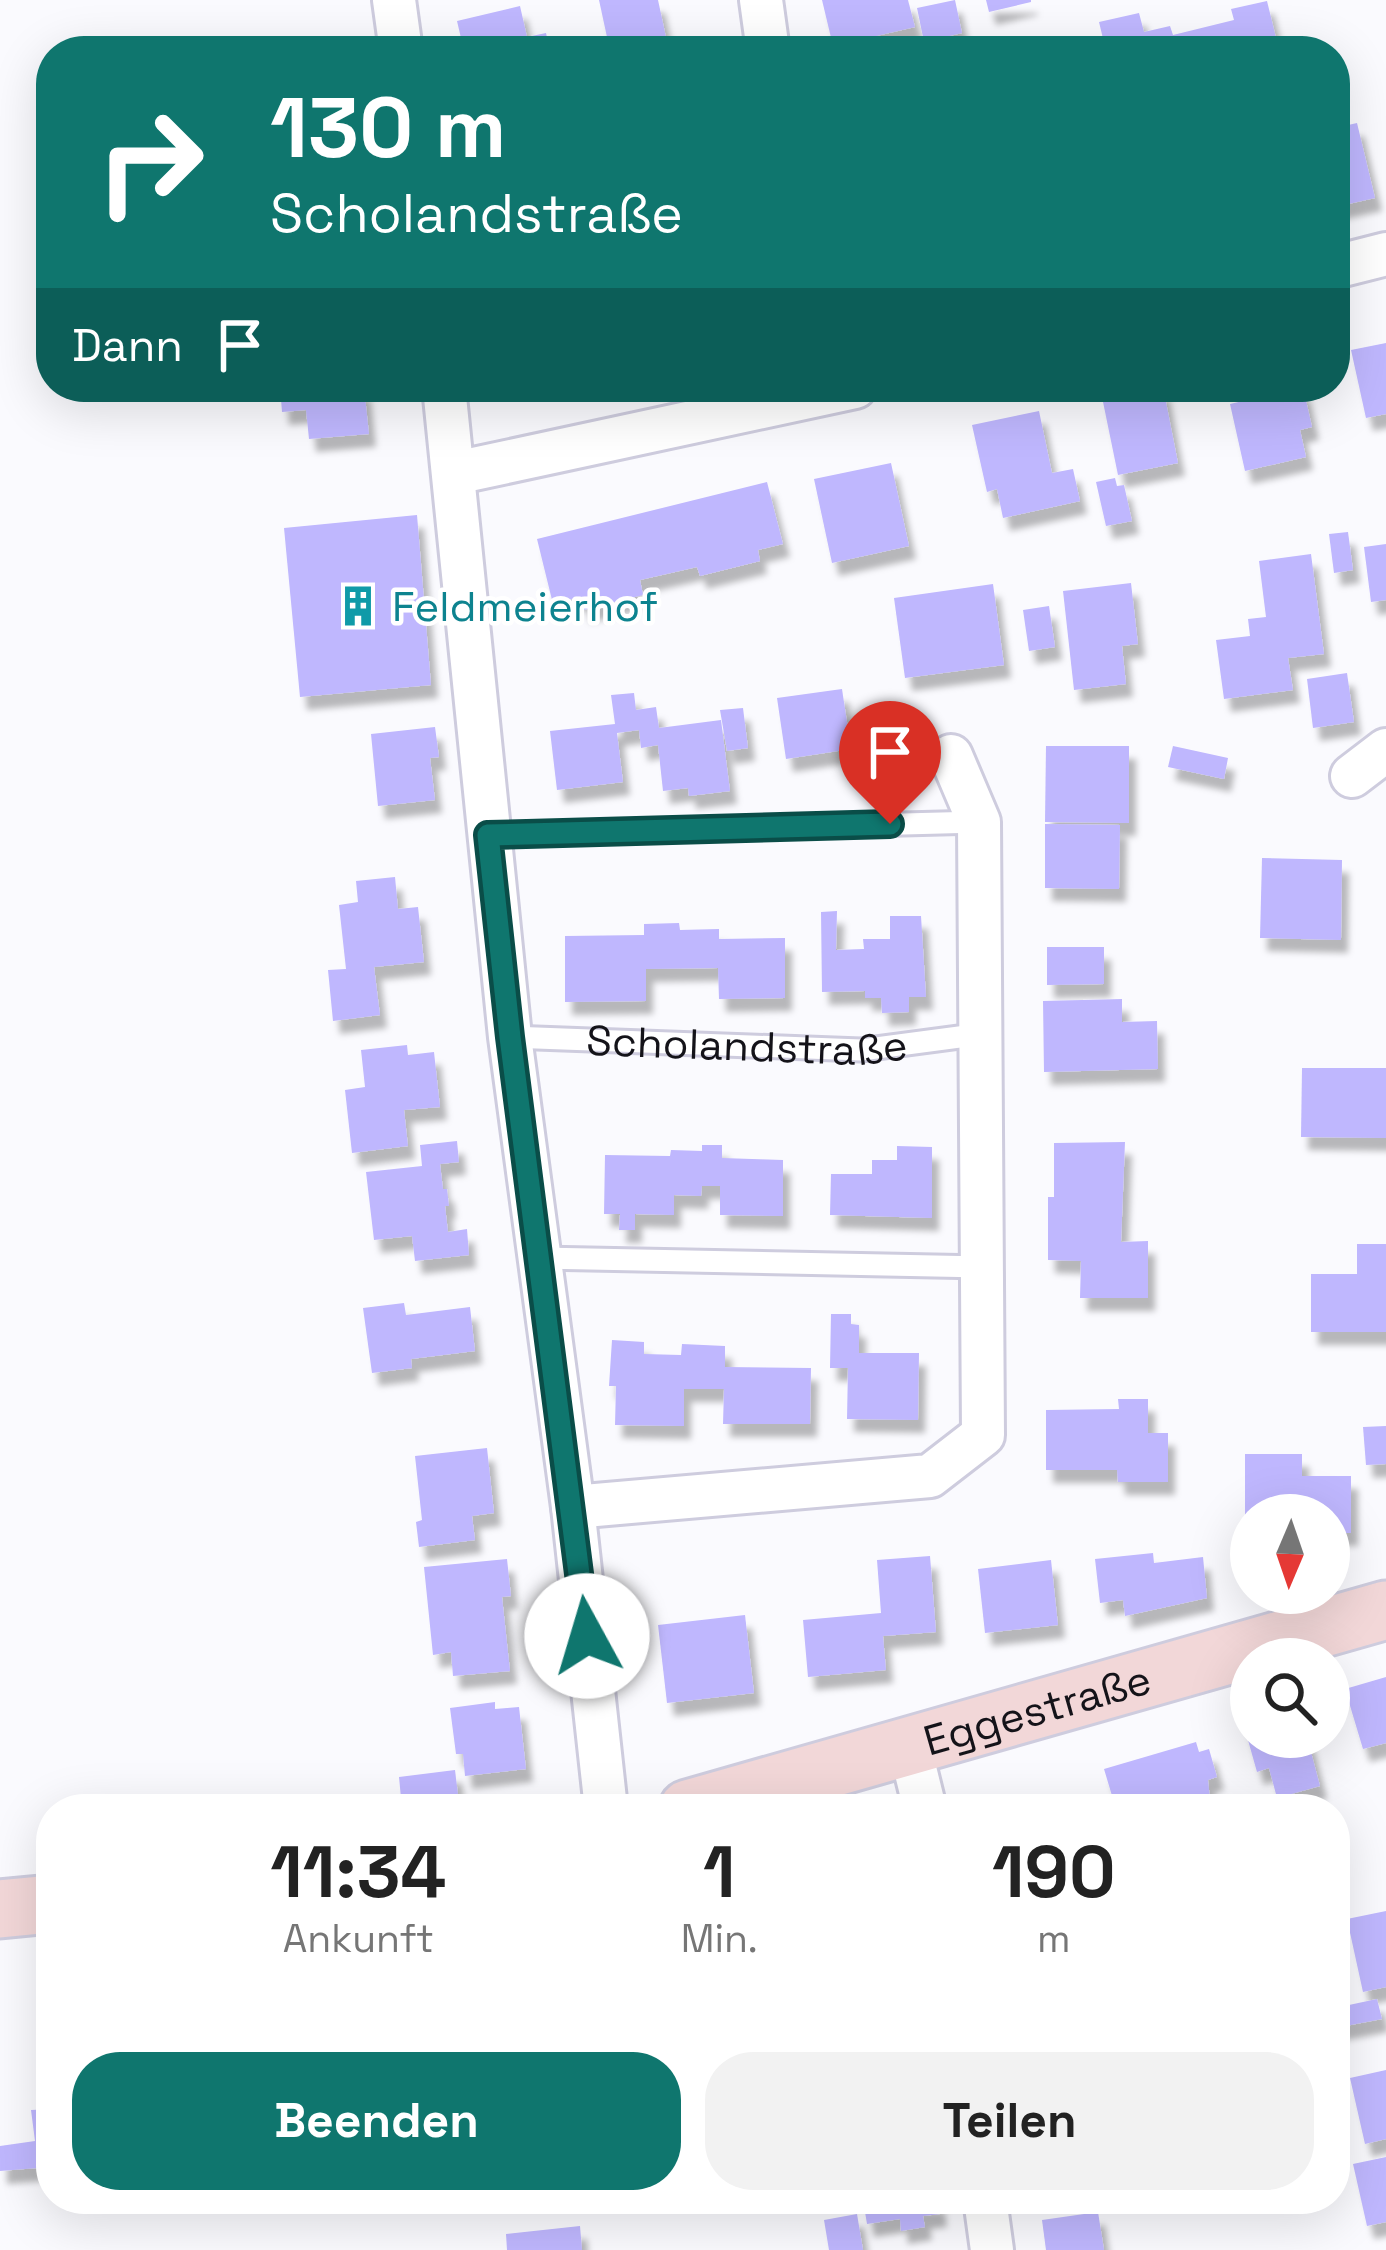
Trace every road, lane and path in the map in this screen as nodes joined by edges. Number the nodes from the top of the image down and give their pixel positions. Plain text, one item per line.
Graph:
1 (394, 0) edge
2 (761, 0) edge
3 (399, 36) edge
4 (766, 36) edge
5 (1386, 254) edge
6 (1350, 263) edge
7 (446, 402) edge
8 (775, 402) edge
9 (455, 473) junction
10 (951, 756) dead end
11 (979, 822) junction
12 (488, 835) junction
13 (982, 1034) junction
14 (510, 1037) junction
15 (540, 1258) junction
16 (984, 1267) junction
17 (573, 1508) junction
18 (1386, 1610) edge
19 (910, 1748) junction
20 (604, 1794) edge
21 (743, 1794) edge
22 (921, 1794) edge
23 (36, 1905) edge
24 (0, 1909) edge
25 (987, 2214) edge
26 (992, 2250) edge

1 - 3 street
2 - 4 street
5 - 6 street
7 - 9 street
8 - 9 street
9 - 12 street
10 - 11 street
11 - 12 lane
11 - 13 street
12 - 14 street
13 - 14 lane, Scholandstraße
13 - 16 street
14 - 15 street
15 - 16 lane
15 - 17 street
16 - 17 street
17 - 20 street
18 - 19 main road, Eggestraße
19 - 21 main road, Eggestraße
19 - 22 street
23 - 24 main road
25 - 26 street

